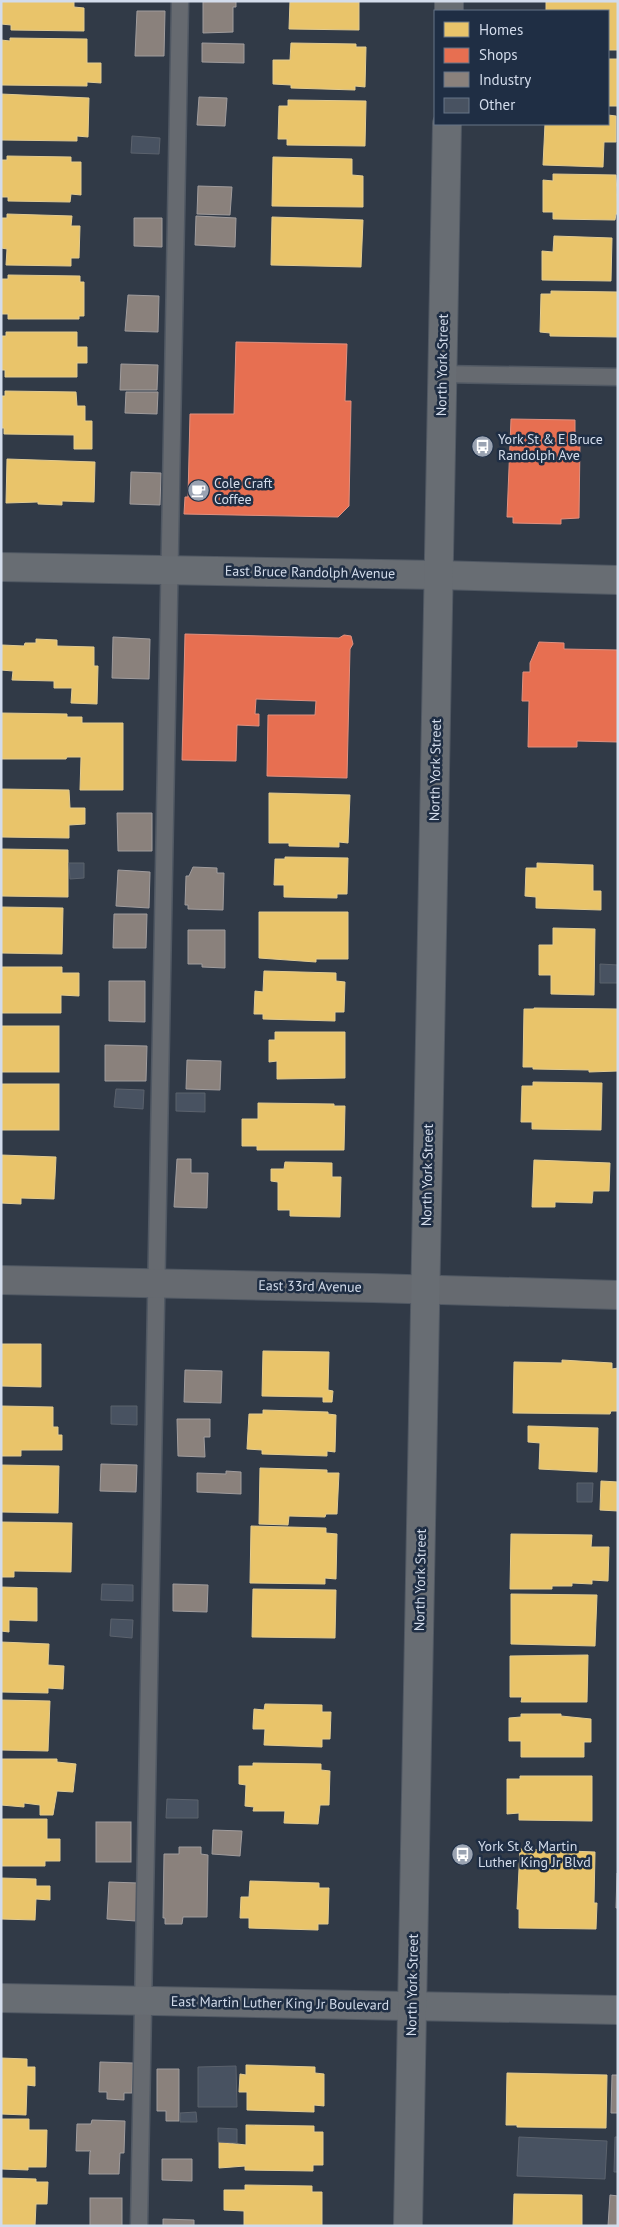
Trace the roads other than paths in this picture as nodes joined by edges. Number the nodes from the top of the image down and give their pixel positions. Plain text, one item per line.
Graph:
1 (180, 1) edge
2 (447, 125) edge
3 (442, 374) junction
4 (618, 377) edge
5 (1, 566) edge
6 (168, 570) junction
7 (438, 575) junction
8 (618, 580) edge
9 (1, 1280) edge
10 (156, 1283) junction
11 (425, 1290) junction
12 (618, 1295) edge
13 (1, 1998) edge
14 (142, 2000) junction
15 (412, 2006) junction
16 (618, 2010) edge
17 (139, 2226) edge
18 (408, 2226) edge

1 - 6 lane
2 - 3 main road, North York Street
3 - 4 lane
3 - 7 main road, North York Street
5 - 6 main road, East Bruce Randolph Avenue
6 - 7 main road, East Bruce Randolph Avenue
6 - 10 lane
7 - 8 main road, East Bruce Randolph Avenue
7 - 11 main road, North York Street
9 - 10 street, East 33rd Avenue
10 - 11 street, East 33rd Avenue
10 - 14 lane
11 - 12 street, East 33rd Avenue
11 - 15 main road, North York Street
13 - 14 main road, East Martin Luther King Jr Boulevard
14 - 15 main road, East Martin Luther King Jr Boulevard
14 - 17 lane
15 - 16 main road, East Martin Luther King Jr Boulevard
15 - 18 main road, North York Street

